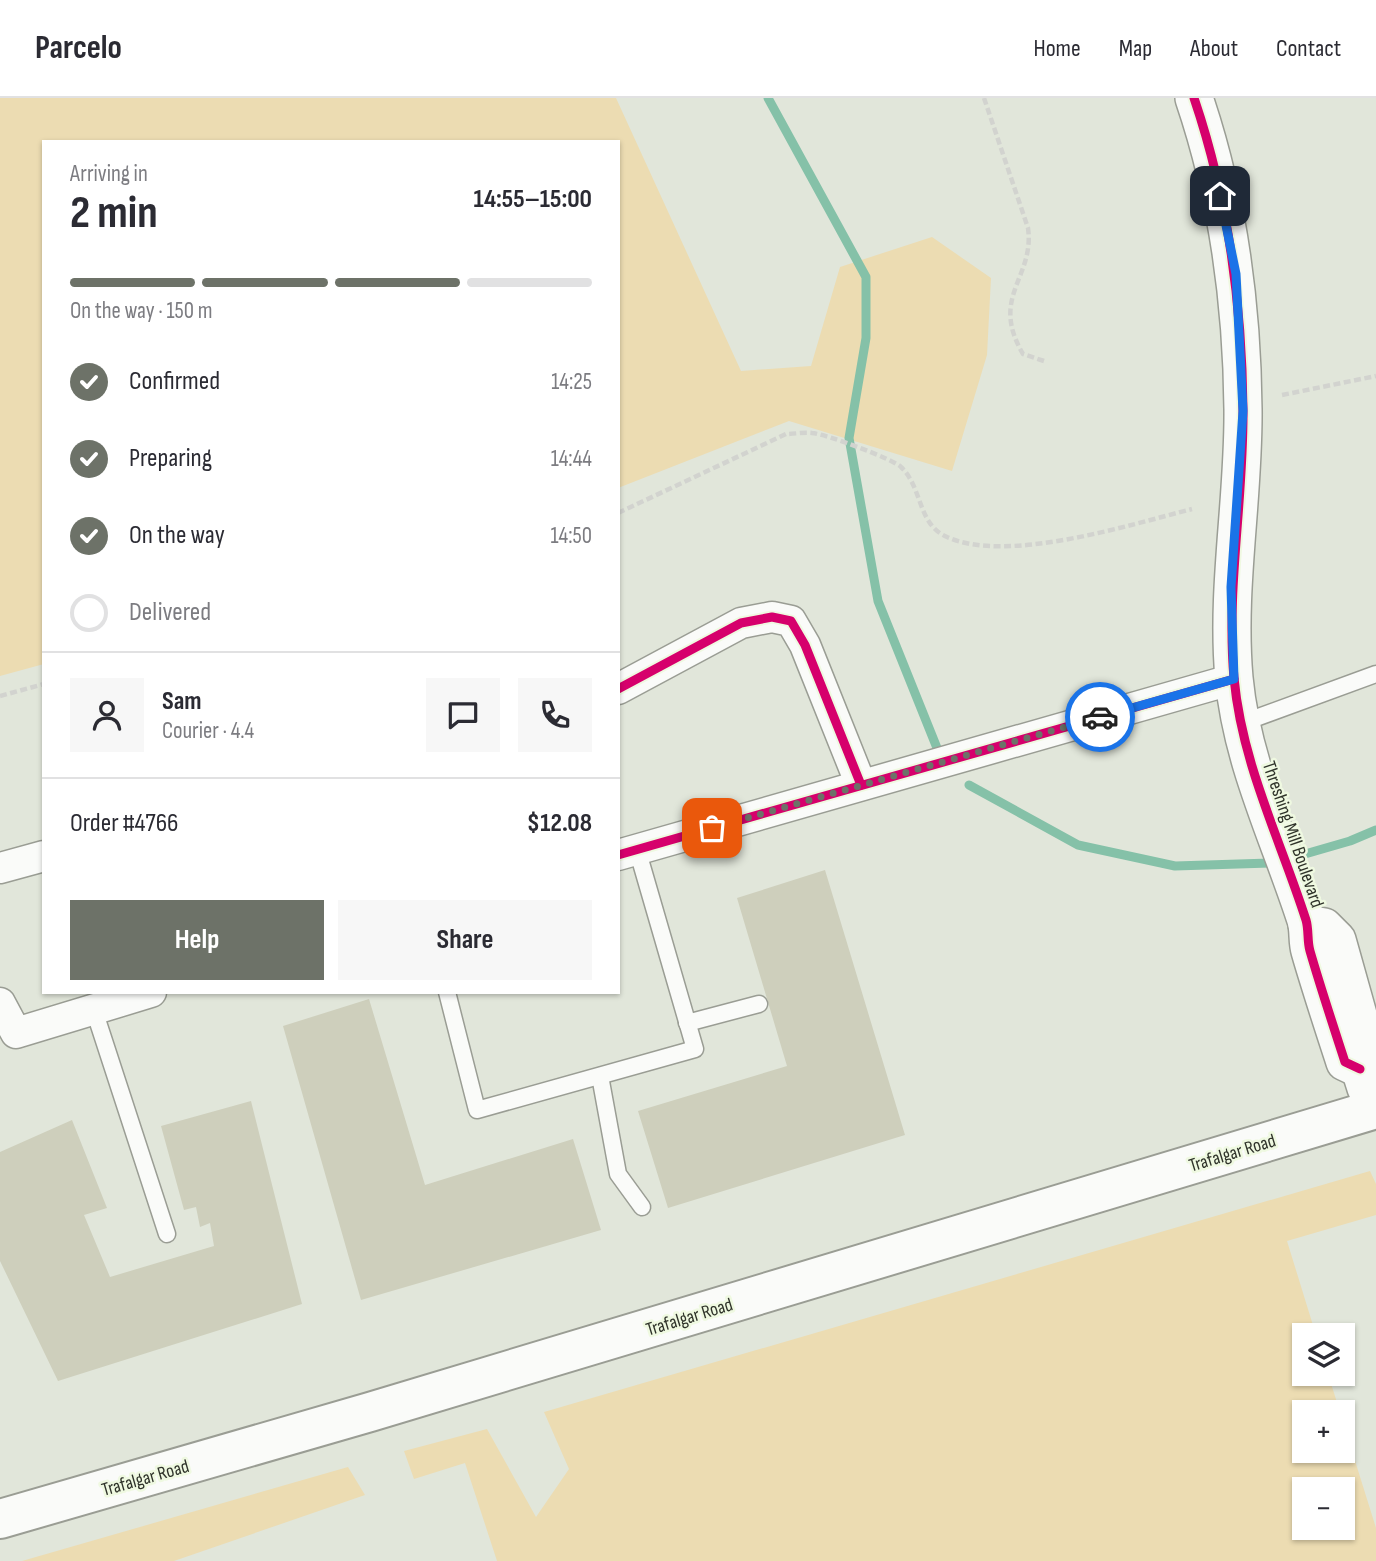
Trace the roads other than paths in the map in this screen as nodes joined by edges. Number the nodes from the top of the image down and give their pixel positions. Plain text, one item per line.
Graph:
1 (1194, 98) edge
2 (1376, 674) edge
3 (1234, 679) junction
4 (620, 688) edge
5 (1242, 723) junction
6 (862, 785) junction
7 (627, 852) edge
8 (42, 857) edge
9 (0, 868) edge
10 (145, 994) edge
11 (448, 994) edge
12 (0, 1003) edge
13 (759, 1004) dead end
14 (94, 1010) junction
15 (687, 1023) junction
16 (600, 1076) junction
17 (1374, 1110) edge
18 (642, 1207) dead end
19 (167, 1234) dead end
20 (0, 1519) edge

1 - 3 street, Threshing Mill Boulevard
2 - 5 lane
3 - 5 street, Threshing Mill Boulevard
3 - 6 street
4 - 6 street
5 - 17 street, Threshing Mill Boulevard
6 - 7 street
7 - 15 lane
8 - 9 street
10 - 14 street
11 - 16 lane
12 - 14 street
13 - 15 lane
14 - 19 lane
15 - 16 lane
16 - 18 lane
17 - 20 main road, Trafalgar Road

